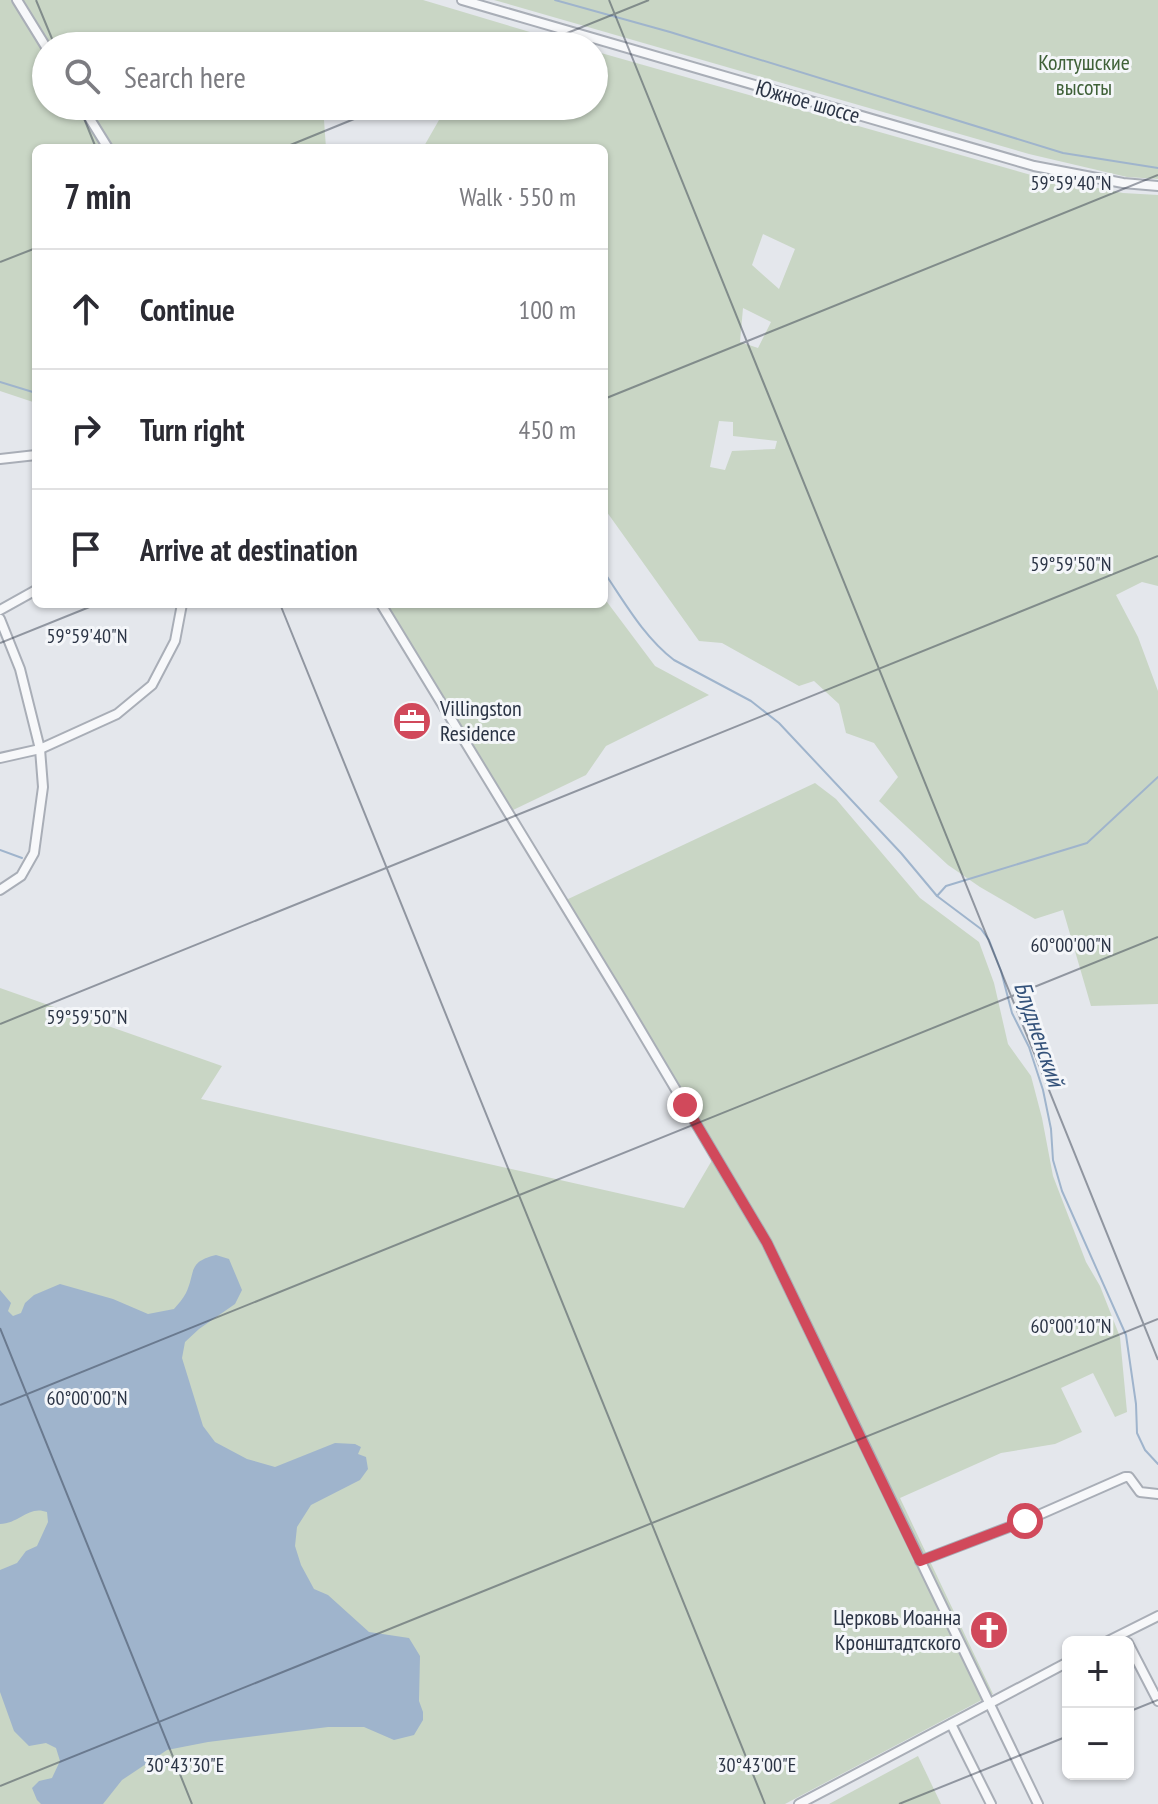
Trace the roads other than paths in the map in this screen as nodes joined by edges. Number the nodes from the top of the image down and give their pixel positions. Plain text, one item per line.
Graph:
1 (17, 0) edge
2 (462, 0) edge
3 (37, 32) edge
4 (572, 32) edge
5 (608, 42) edge
6 (91, 120) edge
7 (106, 144) edge
8 (1158, 186) edge
9 (32, 455) edge
10 (0, 459) edge
11 (32, 592) edge
12 (181, 608) edge
13 (383, 608) edge
14 (0, 610) edge
15 (0, 619) edge
16 (40, 749) junction
17 (0, 758) edge
18 (0, 890) edge
19 (1158, 1494) edge
20 (920, 1561) junction
21 (1158, 1616) edge
22 (1131, 1636) edge
23 (1134, 1655) edge
24 (1062, 1665) edge
25 (1158, 1701) edge
26 (990, 1704) junction
27 (951, 1724) junction
28 (799, 1804) edge
29 (991, 1804) edge
30 (1038, 1804) edge

1 - 3 street
2 - 4 street, Южное шоссе
5 - 8 street, Южное шоссе
6 - 7 street
9 - 10 street
11 - 14 street
12 - 16 street
13 - 20 street
15 - 16 street
16 - 17 street
16 - 18 street
19 - 20 street
20 - 26 street
21 - 22 street
23 - 25 street
24 - 26 street
26 - 27 street
26 - 30 street
27 - 28 street
27 - 29 street

